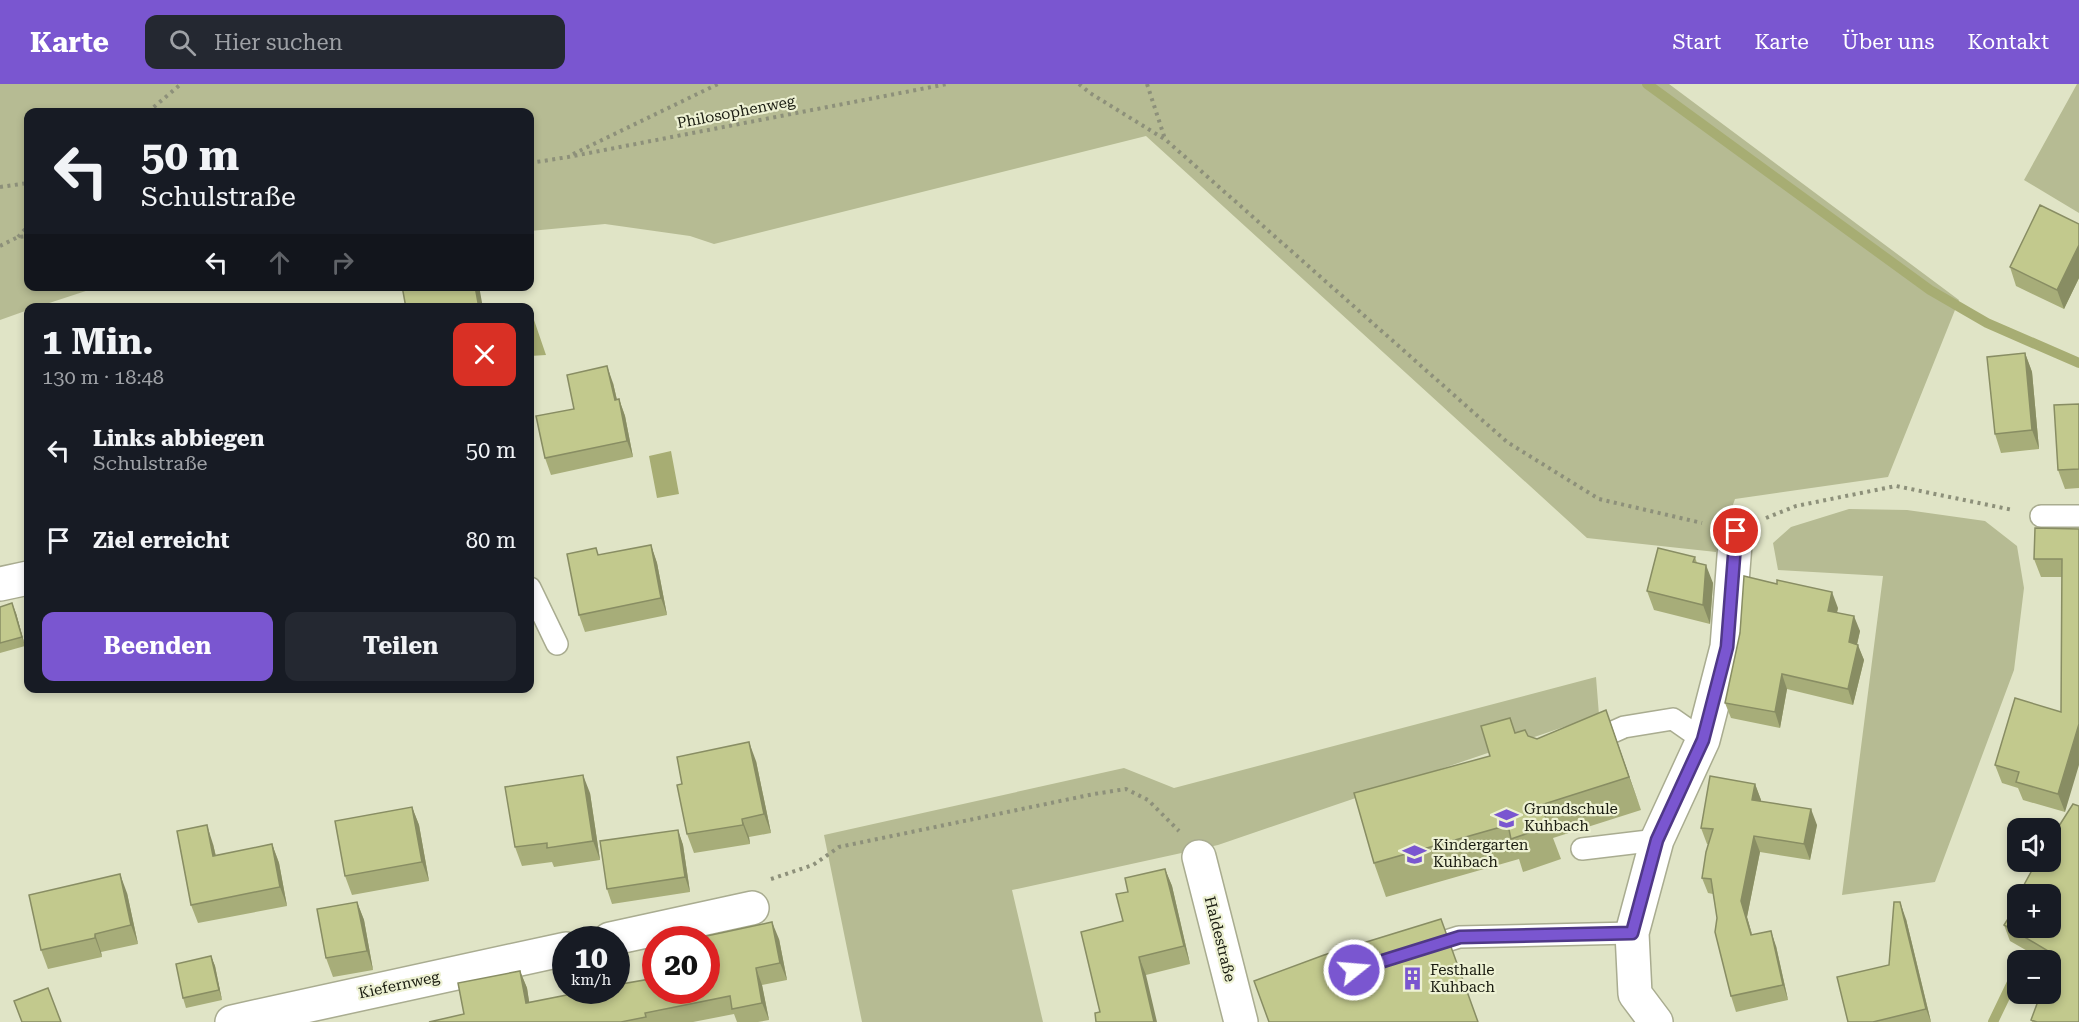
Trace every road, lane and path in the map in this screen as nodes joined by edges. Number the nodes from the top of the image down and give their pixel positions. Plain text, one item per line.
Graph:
1 (181, 84) edge
2 (718, 84) edge
3 (947, 84) edge
4 (1079, 84) edge
5 (1147, 84) edge
6 (153, 108) edge
7 (1166, 140) junction
8 (568, 157) junction
9 (534, 162) edge
10 (24, 184) edge
11 (0, 187) edge
12 (24, 230) edge
13 (24, 236) edge
14 (18, 237) junction
15 (0, 246) edge
16 (2041, 516) joint
17 (2079, 516) edge
18 (1736, 531) junction
19 (24, 579) edge
20 (0, 584) edge
21 (534, 597) edge
22 (556, 644) dead end
23 (1703, 740) junction
24 (1571, 750) edge
25 (1657, 840) junction
26 (1582, 849) dead end
27 (1199, 857) joint
28 (752, 908) joint
29 (1632, 933) junction
30 (630, 935) edge
31 (552, 952) edge
32 (1407, 954) edge
33 (232, 1022) edge
34 (1240, 1022) edge
35 (1656, 1022) edge

1 - 6 path
2 - 8 path
3 - 8 path, Philosophenweg
4 - 7 path
5 - 7 path
7 - 18 path
8 - 9 path, Philosophenweg
10 - 11 path
12 - 14 path
13 - 14 path
14 - 15 path
16 - 17 lane
16 - 18 path
18 - 23 street
19 - 20 street
21 - 22 lane
23 - 24 lane
23 - 25 street
25 - 26 lane
25 - 29 street
27 - 28 path
27 - 34 street, Haldestraße
28 - 30 street
29 - 32 lane
29 - 35 street
31 - 33 street, Kiefernweg

